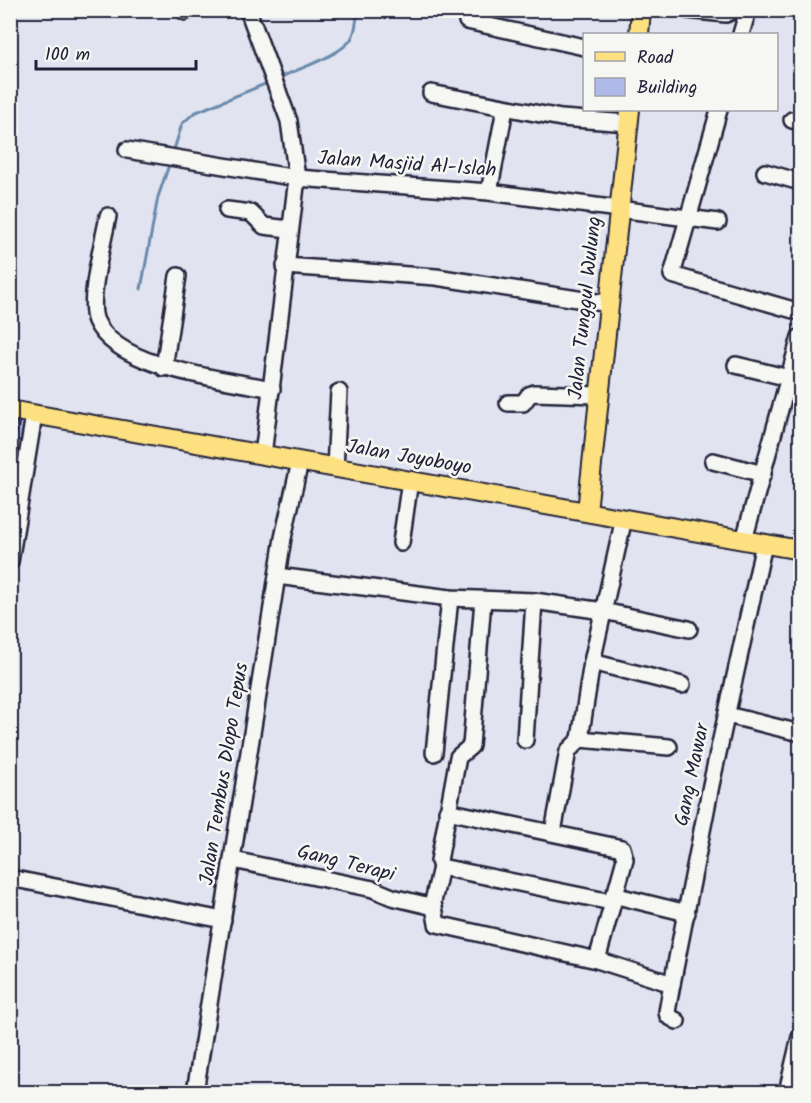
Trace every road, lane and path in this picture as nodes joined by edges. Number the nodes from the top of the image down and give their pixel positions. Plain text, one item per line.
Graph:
1 (248, 10) edge
2 (641, 10) edge
3 (687, 10) edge
4 (734, 10) edge
5 (748, 10) edge
6 (467, 21) dead end
7 (639, 33) edge
8 (741, 33) edge
9 (583, 47) edge
10 (431, 93) dead end
11 (506, 109) junction
12 (720, 111) edge
13 (629, 116) edge
14 (127, 150) dead end
15 (765, 172) dead end
16 (297, 178) junction
17 (801, 182) edge
18 (489, 192) junction
19 (620, 209) junction
20 (227, 210) dead end
21 (108, 216) dead end
22 (688, 218) junction
23 (718, 222) dead end
24 (289, 229) junction
25 (285, 266) junction
26 (178, 276) dead end
27 (610, 304) junction
28 (801, 312) edge
29 (801, 337) edge
30 (736, 365) dead end
31 (164, 368) junction
32 (792, 383) edge
33 (272, 389) junction
34 (339, 392) dead end
35 (599, 395) junction
36 (508, 403) dead end
37 (10, 410) edge
38 (34, 415) junction
39 (263, 454) junction
40 (713, 461) dead end
41 (300, 462) junction
42 (334, 468) junction
43 (763, 474) junction
44 (410, 480) junction
45 (587, 511) junction
46 (624, 518) junction
47 (744, 540) junction
48 (401, 543) dead end
49 (764, 544) junction
50 (801, 550) edge
51 (10, 562) edge
52 (277, 576) junction
53 (450, 598) junction
54 (483, 600) junction
55 (534, 601) junction
56 (603, 611) junction
57 (689, 629) dead end
58 (592, 662) junction
59 (682, 685) dead end
60 (727, 715) junction
61 (801, 734) edge
62 (580, 739) junction
63 (525, 740) dead end
64 (669, 747) dead end
65 (434, 753) dead end
66 (447, 812) junction
67 (553, 832) junction
68 (233, 860) junction
69 (441, 867) junction
70 (10, 878) edge
71 (612, 899) junction
72 (687, 913) junction
73 (433, 914) junction
74 (223, 920) junction
75 (597, 960) junction
76 (672, 984) junction
77 (673, 1018) dead end
78 (801, 1037) edge
79 (195, 1092) edge
80 (787, 1092) edge

1 - 16 street
2 - 7 main road
3 - 4 street
5 - 8 street
6 - 9 street
10 - 11 street
11 - 13 street
11 - 18 street
12 - 22 street
13 - 19 main road, Jalan Tunggul Wulung
14 - 16 street
15 - 17 street
16 - 18 street, Jalan Masjid Al-Islah
16 - 24 street, Jalan Masjid Al-Islah
18 - 19 street, Jalan Masjid Al-Islah
19 - 22 street, Jalan Masjid Al-Islah
19 - 27 main road, Jalan Tunggul Wulung
20 - 24 street
21 - 31 street
22 - 23 street, Jalan Masjid Al-Islah
22 - 28 street
24 - 25 street, Jalan Masjid Al-Islah
25 - 27 street
25 - 33 street, Jalan Masjid Al-Islah
26 - 31 street
27 - 35 main road, Jalan Tunggul Wulung
29 - 32 street
30 - 32 street
31 - 33 street
32 - 43 street
33 - 39 street, Jalan Masjid Al-Islah
34 - 42 street
35 - 36 street
35 - 45 main road, Jalan Tunggul Wulung
37 - 38 main road, Jalan Joyoboyo
38 - 39 main road, Jalan Joyoboyo
38 - 51 street
39 - 41 main road, Jalan Joyoboyo
40 - 43 street
41 - 42 main road, Jalan Joyoboyo
41 - 52 street, Jalan Tembus Dlopo Tepus
42 - 44 main road, Jalan Joyoboyo
43 - 47 street
44 - 45 main road, Jalan Joyoboyo
44 - 48 street
45 - 46 main road, Jalan Joyoboyo
46 - 47 main road, Jalan Joyoboyo
46 - 56 street
47 - 49 main road, Jalan Joyoboyo
49 - 50 main road, Jalan Joyoboyo
49 - 60 street, Gang Mawar
52 - 53 street
52 - 68 street, Jalan Tembus Dlopo Tepus
53 - 54 street
53 - 65 street
54 - 55 street
54 - 66 street
55 - 56 street
55 - 63 street
56 - 57 street
56 - 58 street
58 - 59 street
58 - 62 street
60 - 61 street
60 - 72 street, Gang Mawar
62 - 64 street
62 - 67 street
66 - 67 street
66 - 69 street
67 - 71 street
68 - 73 street, Gang Terapi
68 - 74 street, Jalan Tembus Dlopo Tepus
69 - 71 street
69 - 73 street
70 - 74 street
71 - 72 street
71 - 75 street
72 - 76 street, Gang Mawar
73 - 75 street, Gang Terapi
74 - 79 street, Jalan Tembus Dlopo Tepus
75 - 76 street, Gang Terapi
76 - 77 street, Gang Mawar
78 - 80 street

